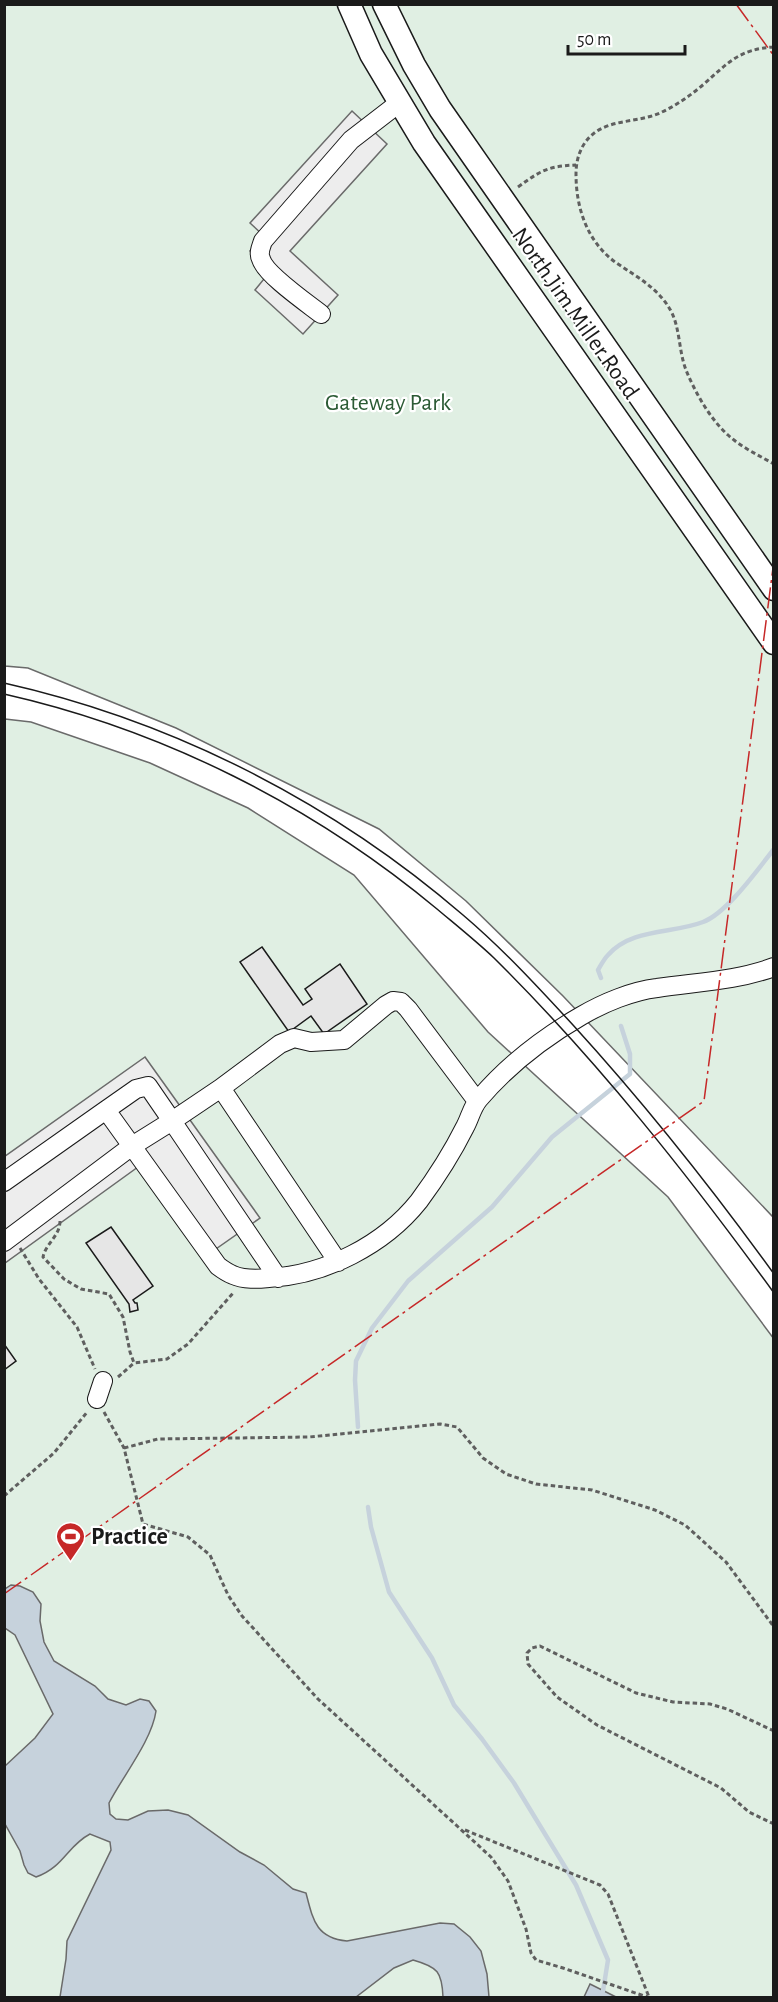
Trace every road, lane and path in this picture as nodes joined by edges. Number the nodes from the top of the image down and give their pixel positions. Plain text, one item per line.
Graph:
1 (349, 4) edge
2 (384, 4) edge
3 (774, 47) edge
4 (399, 103) junction
5 (576, 165) junction
6 (512, 191) dead end
7 (321, 314) dead end
8 (595, 334) junction
9 (569, 352) junction
10 (774, 465) edge
11 (774, 589) edge
12 (774, 644) edge
13 (774, 966) edge
14 (221, 1088) junction
15 (477, 1101) junction
16 (106, 1110) junction
17 (172, 1121) junction
18 (132, 1146) junction
19 (4, 1182) edge
20 (50, 1207) junction
21 (9, 1239) edge
22 (338, 1262) junction
23 (246, 1278) junction
24 (278, 1278) junction
25 (134, 1363) junction
26 (103, 1381) junction
27 (97, 1399) junction
28 (124, 1448) junction
29 (4, 1496) edge
30 (774, 1626) edge
31 (774, 1731) edge
32 (774, 1824) edge
33 (460, 1828) junction
34 (650, 1997) edge

1 - 4 main road, North Jim Miller Road
2 - 8 main road, North Jim Miller Road
3 - 5 path
4 - 7 lane
4 - 9 main road, North Jim Miller Road
5 - 6 path
5 - 10 path
8 - 9 main road
8 - 11 main road, North Jim Miller Road
9 - 12 main road, North Jim Miller Road
13 - 15 lane
14 - 15 lane
14 - 17 lane
14 - 22 lane
15 - 22 lane
16 - 17 lane
16 - 18 lane
16 - 19 lane
17 - 18 lane
17 - 24 lane
18 - 20 lane
18 - 23 lane
20 - 21 lane
20 - 25 path
21 - 26 path
22 - 24 lane
23 - 24 lane
23 - 25 path
25 - 26 path
26 - 27 lane
27 - 28 path
27 - 29 path
28 - 30 path
28 - 33 path
31 - 32 path
33 - 34 path
33 - 34 path

